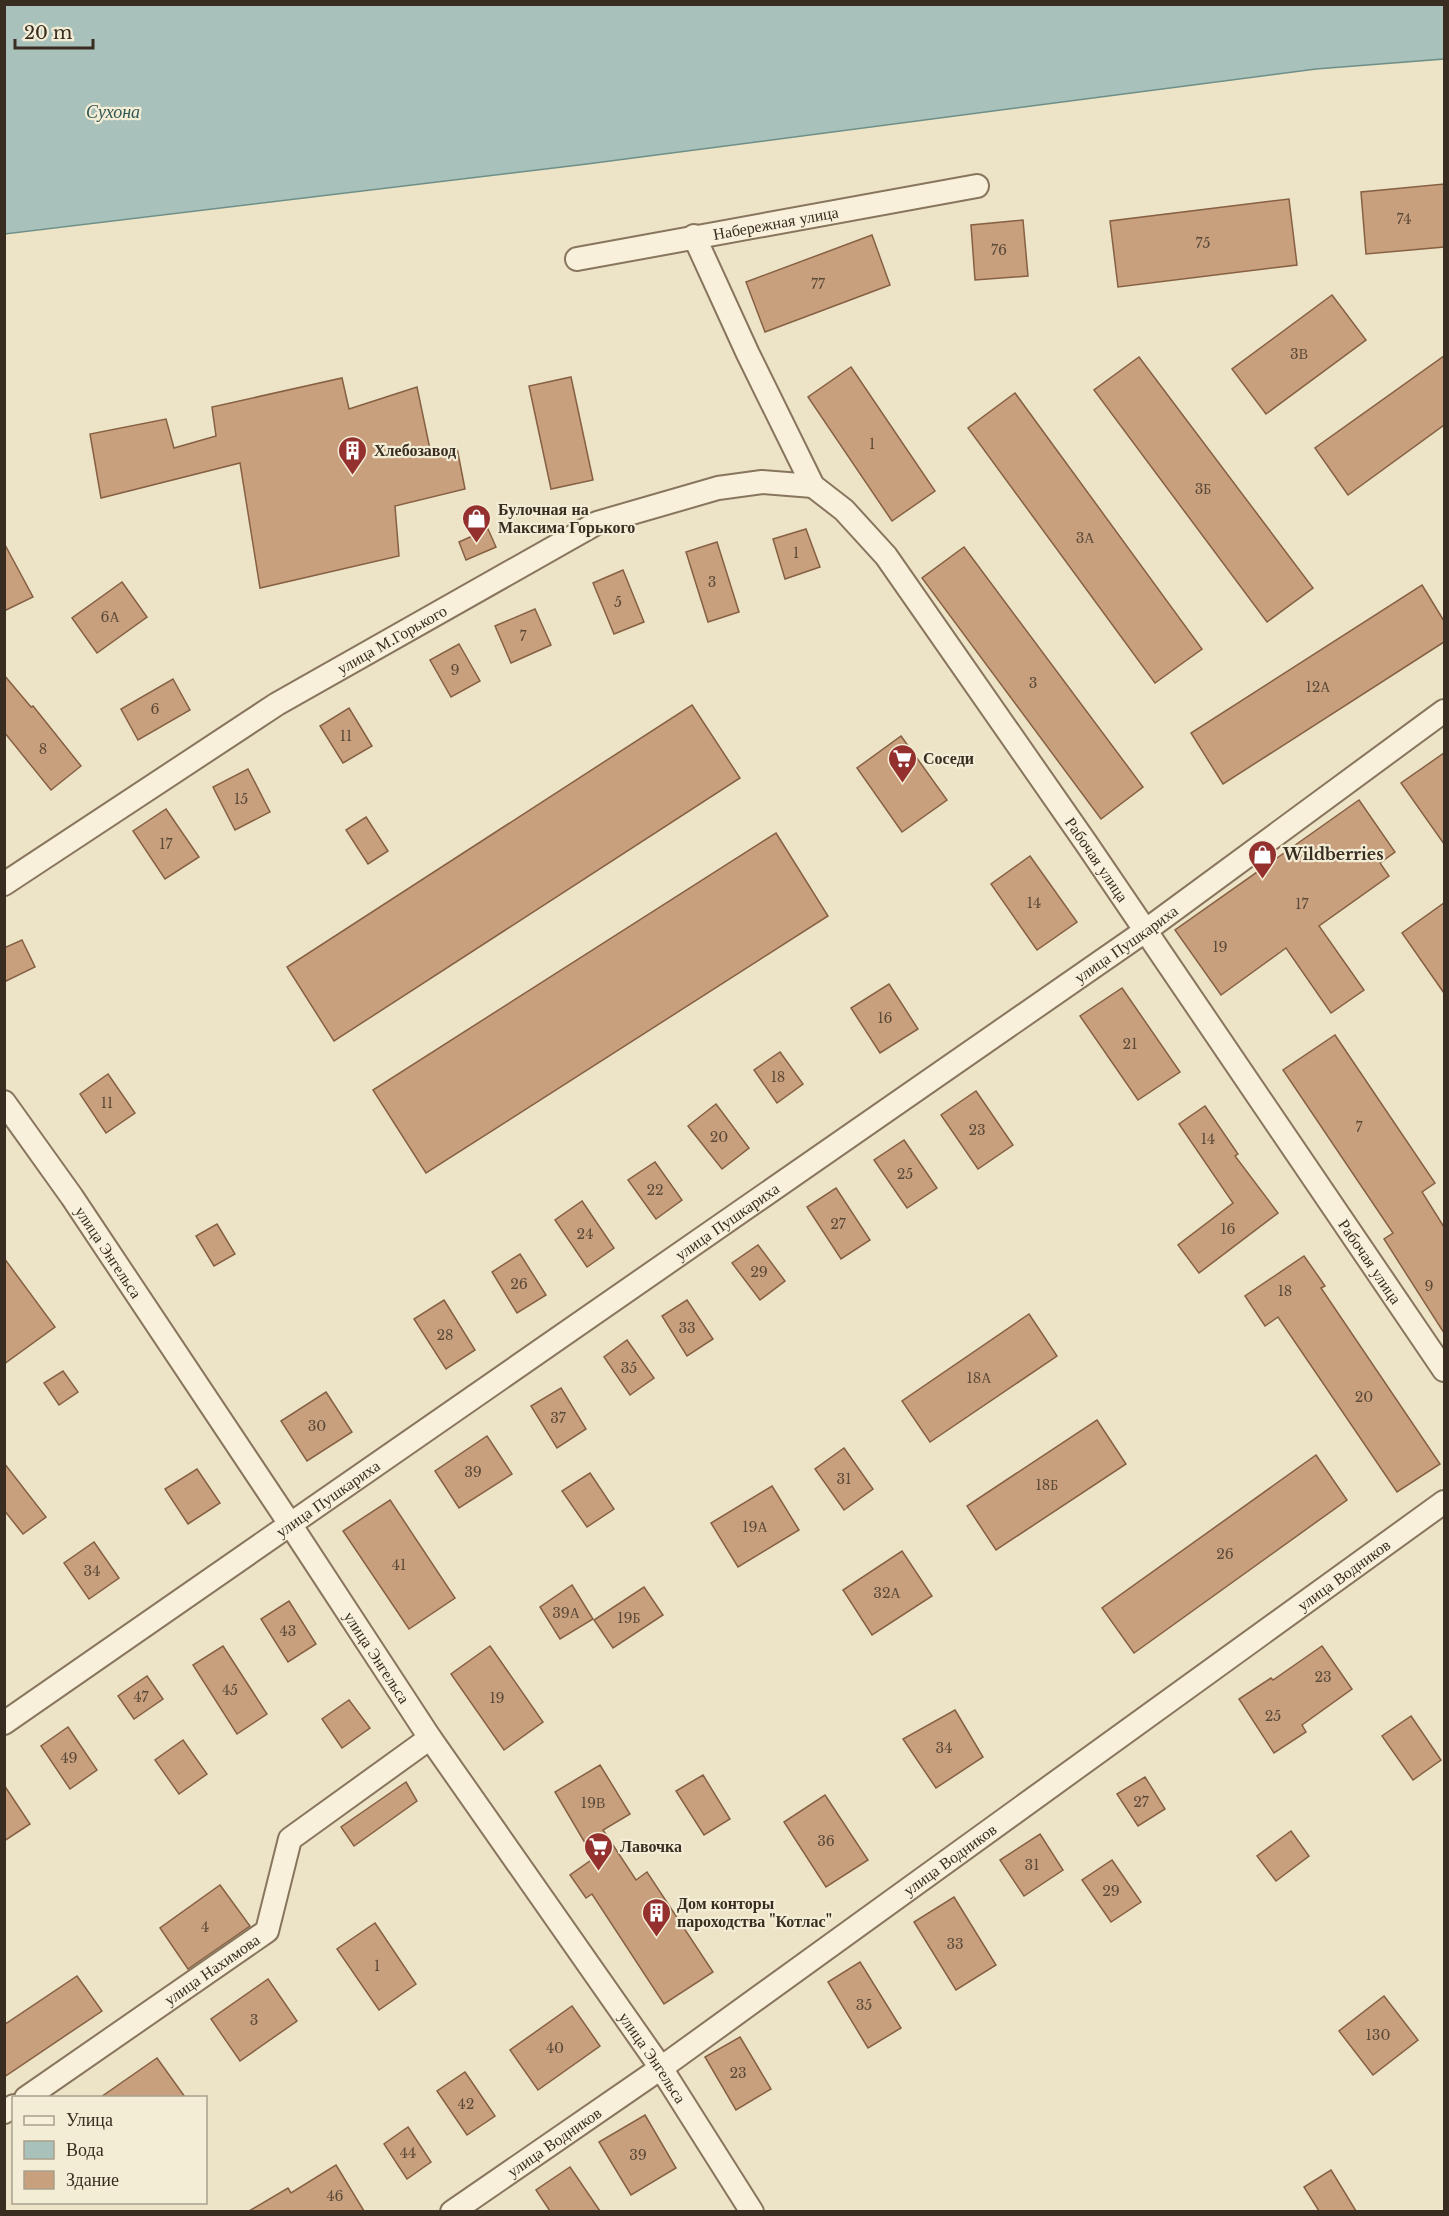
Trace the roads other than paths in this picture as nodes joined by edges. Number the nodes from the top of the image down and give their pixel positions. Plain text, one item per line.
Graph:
1 (977, 186) dead end
2 (694, 236) junction
3 (577, 259) dead end
4 (813, 486) junction
5 (1444, 711) edge
6 (4, 884) edge
7 (1145, 931) junction
8 (4, 1102) edge
9 (1444, 1370) edge
10 (1444, 1502) edge
11 (290, 1524) junction
12 (4, 1724) edge
13 (430, 1738) junction
14 (661, 2068) junction
15 (27, 2096) edge
16 (452, 2211) edge
17 (752, 2211) edge

1 - 2 street, Набережная улица
2 - 3 street, Набережная улица
2 - 4 street
4 - 6 street, улица М.Горького
4 - 7 street, Рабочая улица
5 - 7 street, улица Пушкариха
7 - 9 street, Рабочая улица
7 - 11 street, улица Пушкариха
8 - 11 street, улица Энгельса
10 - 14 street, улица Водников
11 - 12 street, улица Пушкариха
11 - 13 street, улица Энгельса
13 - 14 street, улица Энгельса
13 - 15 street, улица Нахимова
14 - 16 street, улица Водников
14 - 17 street, улица Энгельса

